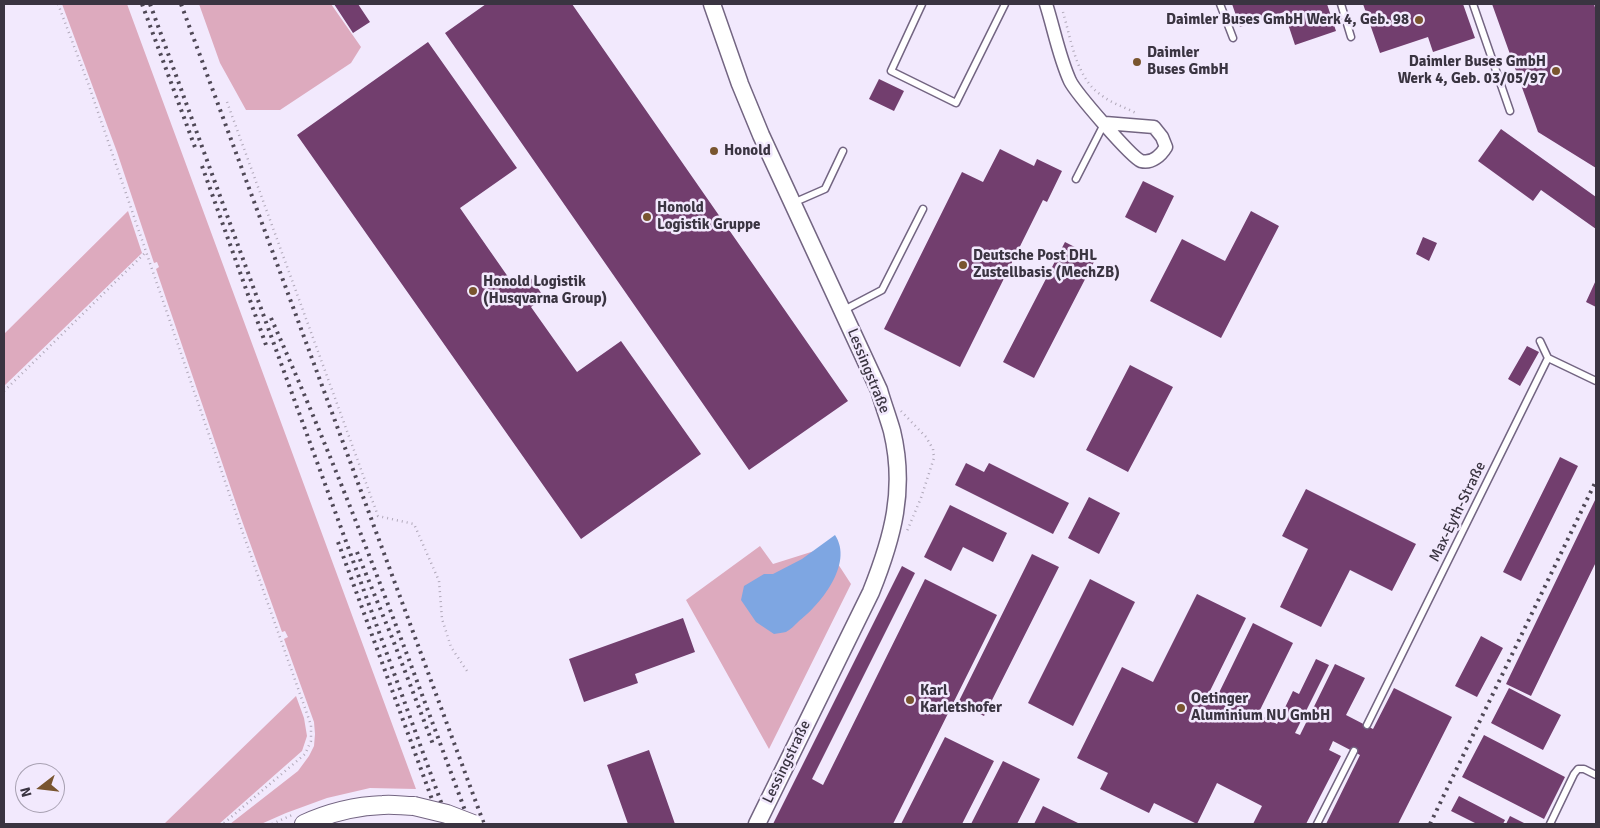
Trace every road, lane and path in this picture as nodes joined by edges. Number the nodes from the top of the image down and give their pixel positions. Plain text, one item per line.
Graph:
1 (58, 4) edge
2 (712, 4) edge
3 (922, 4) edge
4 (1005, 4) edge
5 (1046, 4) edge
6 (1060, 4) edge
7 (1220, 4) edge
8 (1341, 4) edge
9 (1473, 4) edge
10 (1351, 36) dead end
11 (1233, 38) dead end
12 (227, 102) dead end
13 (1510, 111) dead end
14 (1105, 123) junction
15 (1154, 127) junction
16 (843, 151) dead end
17 (1076, 179) dead end
18 (792, 203) junction
19 (924, 209) dead end
20 (146, 252) junction
21 (843, 310) junction
22 (1540, 341) dead end
23 (1548, 358) junction
24 (1596, 381) edge
25 (4, 390) edge
26 (898, 406) dead end
27 (906, 533) dead end
28 (469, 674) dead end
29 (1366, 725) dead end
30 (1354, 751) dead end
31 (1596, 775) edge
32 (223, 824) edge
33 (304, 824) edge
34 (473, 824) edge
35 (757, 824) edge
36 (1318, 824) edge
37 (1550, 824) edge

1 - 20 path
2 - 18 street, Lessingstraße
3 - 4 lane
5 - 14 street
6 - 15 path
7 - 11 lane
8 - 10 lane
9 - 13 lane
12 - 28 path
14 - 15 street
14 - 15 street
14 - 17 lane
16 - 18 lane
18 - 21 street, Lessingstraße
19 - 21 lane
20 - 25 path
20 - 32 path
21 - 35 street, Lessingstraße
22 - 23 lane
23 - 24 lane
23 - 29 lane, Max-Eyth-Straße
26 - 27 path
30 - 36 lane
31 - 37 lane
33 - 34 main road, bridge

